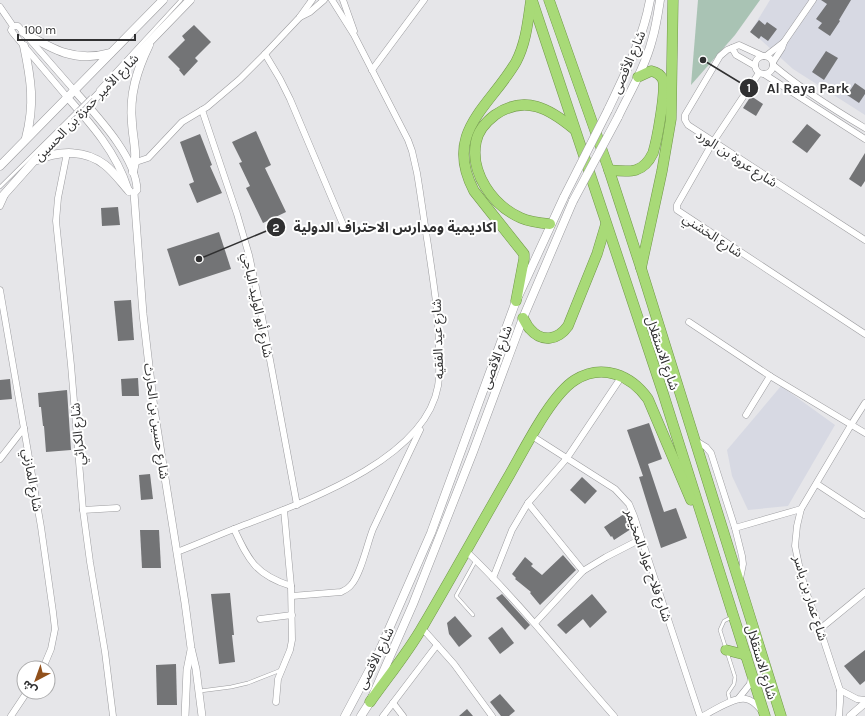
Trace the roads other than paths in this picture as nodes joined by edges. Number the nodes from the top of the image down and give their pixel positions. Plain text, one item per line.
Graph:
1 (163, 0) edge
2 (181, 0) edge
3 (186, 0) edge
4 (190, 0) edge
5 (312, 0) edge
6 (324, 0) edge
7 (332, 0) edge
8 (343, 0) edge
9 (424, 0) edge
10 (532, 0) edge
11 (650, 0) edge
12 (660, 0) edge
13 (672, 0) edge
14 (813, 0) edge
15 (550, 1) edge
16 (0, 7) edge
17 (299, 18) junction
18 (12, 26) junction
19 (23, 32) junction
20 (354, 35) junction
21 (153, 37) junction
22 (784, 42) junction
23 (24, 46) junction
24 (732, 48) junction
25 (110, 53) junction
26 (266, 54) junction
27 (764, 56) junction
28 (773, 64) junction
29 (755, 66) junction
30 (372, 70) junction
31 (762, 74) junction
32 (638, 77) junction
33 (74, 90) junction
34 (67, 97) junction
35 (91, 101) junction
36 (202, 110) junction
37 (82, 113) junction
38 (71, 119) junction
39 (865, 128) edge
40 (575, 130) junction
41 (25, 139) junction
42 (865, 139) edge
43 (713, 142) junction
44 (68, 153) junction
45 (33, 162) junction
46 (136, 162) junction
47 (0, 166) edge
48 (609, 170) junction
49 (133, 172) junction
50 (2, 191) edge
51 (131, 192) junction
52 (0, 199) edge
53 (0, 206) edge
54 (550, 224) junction
55 (606, 224) junction
56 (344, 227) dead end
57 (865, 240) edge
58 (641, 268) junction
59 (0, 290) edge
60 (516, 301) junction
61 (2, 318) edge
62 (523, 318) junction
63 (689, 322) dead end
64 (865, 334) edge
65 (622, 376) junction
66 (770, 376) junction
67 (865, 403) edge
68 (746, 415) dead end
69 (425, 419) junction
70 (851, 425) junction
71 (24, 428) junction
72 (865, 433) edge
73 (532, 436) junction
74 (696, 441) junction
75 (567, 458) junction
76 (0, 459) edge
77 (817, 484) junction
78 (528, 503) junction
79 (297, 505) junction
80 (117, 508) dead end
81 (801, 509) junction
82 (83, 510) junction
83 (284, 510) junction
84 (864, 515) edge
85 (703, 520) junction
86 (735, 528) junction
87 (234, 529) junction
88 (641, 539) junction
89 (466, 551) junction
90 (177, 552) junction
91 (476, 560) junction
92 (583, 571) junction
93 (494, 578) junction
94 (739, 581) junction
95 (291, 586) junction
96 (865, 592) edge
97 (292, 596) junction
98 (292, 615) junction
99 (473, 615) dead end
100 (734, 617) junction
101 (260, 619) dead end
102 (535, 623) junction
103 (422, 628) junction
104 (820, 629) junction
105 (436, 644) junction
106 (191, 648) junction
107 (726, 650) junction
108 (746, 655) junction
109 (47, 660) edge
110 (281, 670) junction
111 (752, 674) junction
112 (840, 690) junction
113 (200, 691) junction
114 (738, 699) junction
115 (22, 700) edge
116 (865, 700) edge
117 (276, 702) dead end
118 (370, 702) junction
119 (730, 702) junction
120 (392, 703) junction
121 (865, 703) edge
122 (112, 708) junction
123 (764, 714) edge
124 (11, 716) edge
125 (108, 716) edge
126 (113, 716) edge
127 (185, 716) edge
128 (202, 716) edge
129 (345, 716) edge
130 (361, 716) edge
131 (383, 716) edge
132 (403, 716) edge
133 (492, 716) edge
134 (614, 716) edge
135 (700, 716) edge
136 (703, 716) edge
137 (781, 716) edge
138 (839, 716) edge
139 (850, 716) edge

1 - 25 main road, شارع الأمير حمزة بن الحسين
2 - 35 lane
3 - 35 lane
4 - 21 main road, شارع الأمير حمزة بن الحسين
5 - 17 street
6 - 17 street
7 - 20 street, شارع عيد الفقيه
8 - 20 street, شارع عيد الفقيه
9 - 30 street
10 - 40 highway, شارع الاستقلال
10 - 60 highway
11 - 54 main road, شارع الأقصى, bridge
12 - 32 main road, شارع الأقصى
13 - 58 highway
14 - 22 street
15 - 48 highway, شارع الاستقلال
16 - 18 street
17 - 26 street
18 - 19 street
18 - 23 street
19 - 25 main road
19 - 33 street
20 - 30 street, شارع عيد الفقيه
21 - 35 main road, شارع الأمير حمزة بن الحسين
21 - 46 main road
22 - 27 street
22 - 28 street
23 - 34 street
23 - 41 main road
24 - 27 street
24 - 29 street
24 - 43 street, شارع عروة بن الورد
25 - 33 main road, شارع الأمير حمزة بن الحسين
26 - 36 street
26 - 56 street
27 - 28 street
27 - 29 street
28 - 31 street
28 - 39 street
29 - 31 street
30 - 69 street, شارع عيد الفقيه
31 - 42 street
31 - 43 street, شارع الخشني
32 - 48 highway
32 - 62 main road, شارع الأقصى, bridge
33 - 34 main road, شارع الأمير حمزة بن الحسين
33 - 35 street, شارع حسين بن الحارث
34 - 37 street, شارع حسين بن الحارث
34 - 41 main road, شارع الأمير حمزة بن الحسين
35 - 37 main road, شارع الأمير حمزة بن الحسين
35 - 38 lane, bridge
35 - 49 street, شارع حسين بن الحارث
36 - 46 street
36 - 79 street, شارع أبو الوليد الباجي
37 - 45 main road, شارع الأمير حمزة بن الحسين
37 - 51 street, شارع حسين بن الحارث
38 - 50 lane
38 - 50 lane
40 - 54 highway
40 - 55 highway, شارع الاستقلال
41 - 47 main road, شارع الأمير حمزة بن الحسين
43 - 57 street, شارع عروة بن الورد
43 - 64 street, شارع الخشني
44 - 45 main road
44 - 51 main road
44 - 82 street, شارع الكراثي
45 - 50 main road, شارع الأمير حمزة بن الحسين
46 - 49 main road
48 - 58 highway, شارع الاستقلال
49 - 51 street, شارع حسين بن الحارث
50 - 52 main road, شارع الأمير حمزة بن الحسين
50 - 53 street
51 - 90 street, شارع حسين بن الحارث
54 - 60 main road, شارع الأقصى
55 - 62 highway
55 - 85 highway, شارع الاستقلال
58 - 74 highway, شارع الاستقلال
59 - 61 street, شارع المازني
60 - 129 main road, شارع الأقصى
61 - 71 street, شارع المازني
62 - 118 main road, شارع الأقصى
63 - 66 street
65 - 73 highway
65 - 75 street
65 - 85 highway
66 - 68 street
66 - 70 street
67 - 70 street, شاع عمار بن ياسر
69 - 79 street, شارع عيد الفقيه
69 - 97 street
70 - 72 street
70 - 77 street, شاع عمار بن ياسر
71 - 76 street
71 - 109 street, شارع المازني
73 - 75 street, شارع فلاح عواد المخيمر
73 - 89 highway
74 - 86 street
74 - 94 highway, شارع الاستقلال
75 - 78 street
75 - 88 street, شارع فلاح عواد المخيمر
77 - 81 street, شاع عمار بن ياسر
77 - 84 street
78 - 92 street
78 - 93 street
79 - 83 street, شارع عيد الفقيه
80 - 82 street
81 - 86 street
81 - 104 street, شاع عمار بن ياسر
82 - 122 street, شارع الكراثي
83 - 87 street, شارع عيد الفقيه
83 - 95 street
85 - 100 highway, شارع الاستقلال
86 - 94 street
87 - 90 street, شارع عيد الفقيه
87 - 95 street
88 - 92 street
88 - 135 street, شارع فلاح عواد المخيمر
89 - 91 street
89 - 103 highway
90 - 106 street, شارع حسين بن الحارث
91 - 93 street
91 - 99 lane
92 - 102 street
93 - 102 street
94 - 137 highway, شارع الاستقلال
95 - 97 street
96 - 104 street
97 - 98 street
98 - 101 street
98 - 110 street
100 - 107 lane
100 - 108 highway, شارع الاستقلال
102 - 134 street
103 - 105 street
103 - 118 highway
104 - 112 street, شاع عمار بن ياسر
105 - 120 street
105 - 133 street
106 - 113 street, شارع حسين بن الحارث
106 - 127 street, شارع حسين بن الحارث
107 - 108 highway
107 - 119 lane
108 - 111 highway, شارع الاستقلال
110 - 113 lane
110 - 117 street
111 - 114 street
111 - 123 highway, شارع الاستقلال
112 - 116 street
112 - 138 street, شاع عمار بن ياسر
113 - 128 street, شارع حسين بن الحارث
114 - 119 street
114 - 123 street
115 - 124 street
118 - 130 main road, شارع الأقصى
119 - 136 street
120 - 131 street
120 - 132 street
121 - 139 street
122 - 125 street
122 - 126 street, شارع الكراثي

